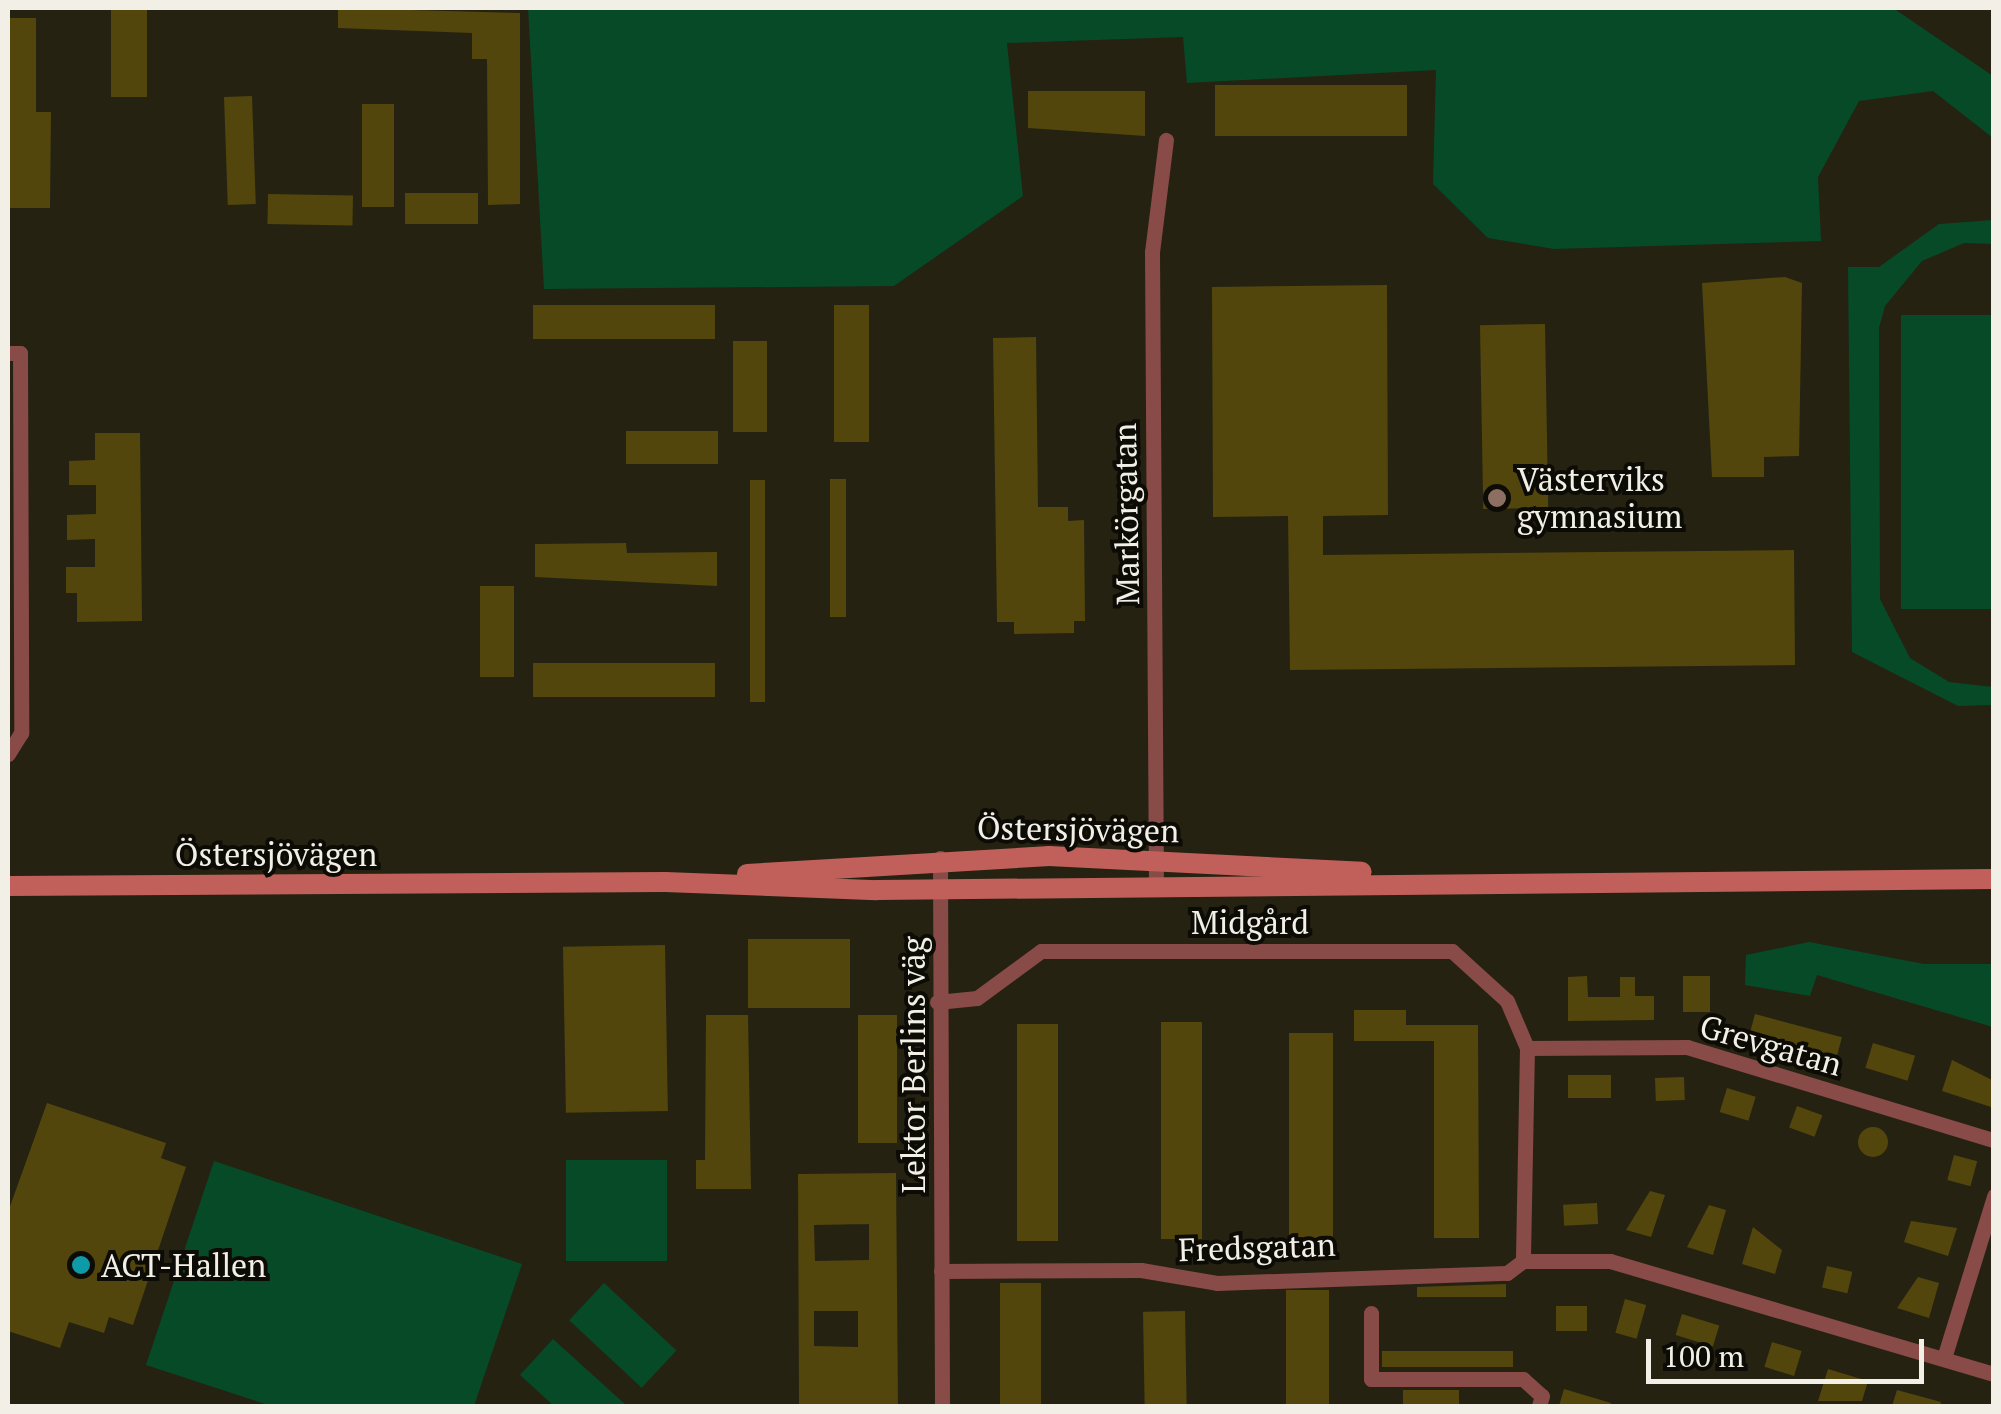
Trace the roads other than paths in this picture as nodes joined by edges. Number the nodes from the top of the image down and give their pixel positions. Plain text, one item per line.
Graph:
1 (1166, 140) dead end
2 (8, 354) edge
3 (8, 754) edge
4 (940, 858) junction
5 (1156, 858) junction
6 (1994, 879) edge
7 (1491, 881) junction
8 (665, 882) junction
9 (8, 886) edge
10 (1156, 888) junction
11 (940, 889) junction
12 (938, 1002) junction
13 (1527, 1048) junction
14 (1994, 1140) edge
15 (1994, 1196) edge
16 (1523, 1261) junction
17 (942, 1271) junction
18 (1372, 1313) dead end
19 (1944, 1358) junction
20 (1994, 1374) edge
21 (942, 1406) edge
22 (1540, 1406) edge

1 - 5 street, Markörgatan
2 - 3 street
4 - 5 main road, Östersjövägen
4 - 8 main road, Östersjövägen
4 - 11 street, Lektor Berlins väg
5 - 7 main road, Östersjövägen
5 - 10 street, Markörgatan
6 - 7 main road, Östersjövägen
7 - 10 main road, Östersjövägen
8 - 9 main road, Östersjövägen
8 - 11 main road, Östersjövägen
10 - 11 main road, Östersjövägen
11 - 12 street, Lektor Berlins väg
12 - 13 street, Midgård
12 - 17 street, Lektor Berlins väg
13 - 14 street, Grevgatan
13 - 16 street
15 - 19 street
16 - 17 street, Fredsgatan
16 - 19 street, Fredsgatan
17 - 21 street, Lektor Berlins väg
18 - 22 street
19 - 20 street, Fredsgatan

